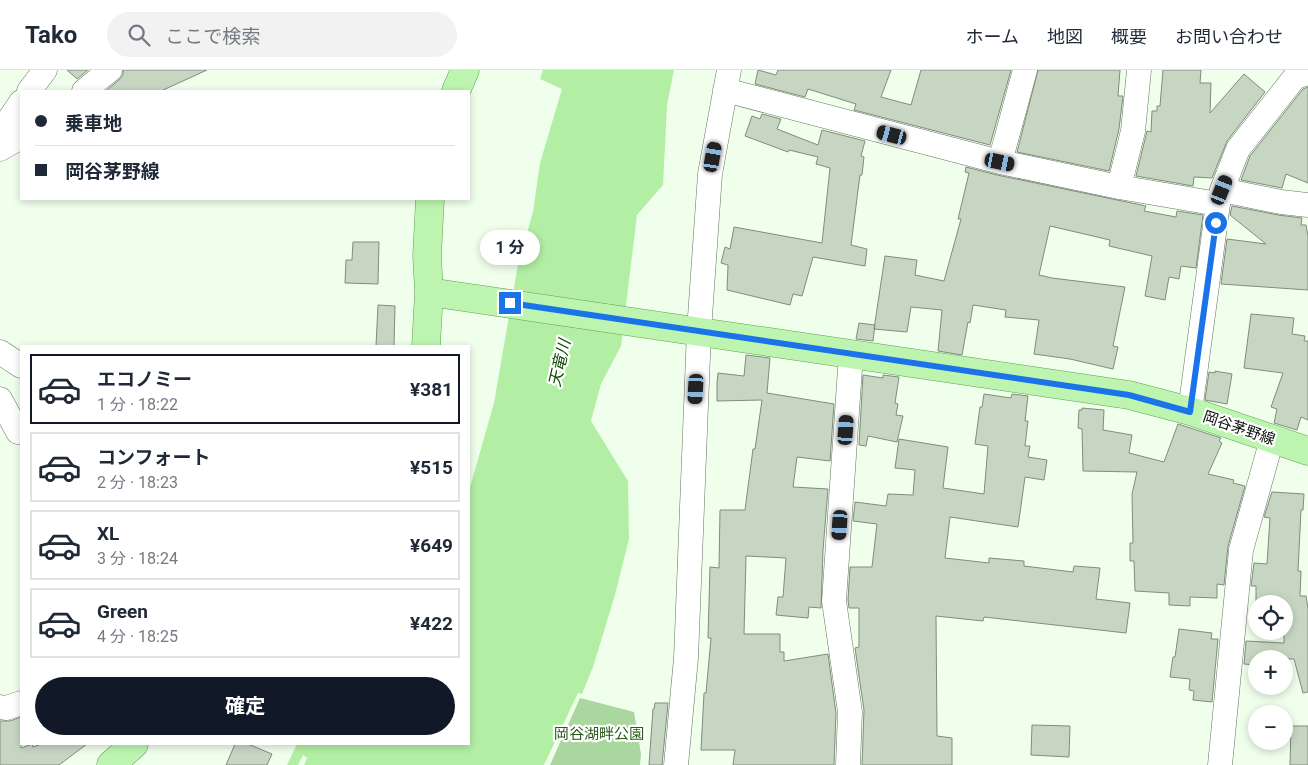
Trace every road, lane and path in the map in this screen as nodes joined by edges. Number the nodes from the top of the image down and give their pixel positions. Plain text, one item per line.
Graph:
1 (45, 70) edge
2 (110, 70) edge
3 (465, 70) edge
4 (1024, 70) edge
5 (1139, 70) edge
6 (1308, 73) edge
7 (727, 80) edge
8 (30, 90) edge
9 (85, 90) edge
10 (456, 90) edge
11 (20, 103) edge
12 (0, 133) edge
13 (20, 138) edge
14 (0, 149) edge
15 (1000, 162) junction
16 (1119, 187) junction
17 (1220, 197) junction
18 (430, 200) edge
19 (1308, 205) edge
20 (441, 293) junction
21 (689, 330) junction
22 (426, 345) edge
23 (0, 352) edge
24 (851, 354) junction
25 (20, 365) edge
26 (0, 399) edge
27 (1190, 412) junction
28 (18, 432) dead end
29 (1272, 439) junction
30 (1308, 451) edge
31 (20, 703) edge
32 (0, 708) edge
33 (133, 745) edge
34 (111, 765) edge
35 (676, 765) edge
36 (848, 765) edge
37 (1220, 765) edge

1 - 8 street
2 - 9 street
3 - 10 main road
4 - 15 street
5 - 16 street
6 - 17 street
7 - 15 street
7 - 21 street
11 - 12 street
13 - 14 street
15 - 16 street
16 - 17 street
17 - 19 street
17 - 27 street
18 - 20 main road
20 - 21 main road, 岡谷茅野線
20 - 22 main road
21 - 24 main road, 岡谷茅野線
21 - 35 street
23 - 25 street
24 - 27 main road, 岡谷茅野線
24 - 36 street
26 - 28 street
27 - 29 main road, 岡谷茅野線
29 - 30 main road, 岡谷茅野線
29 - 37 street
31 - 32 street
33 - 34 main road

